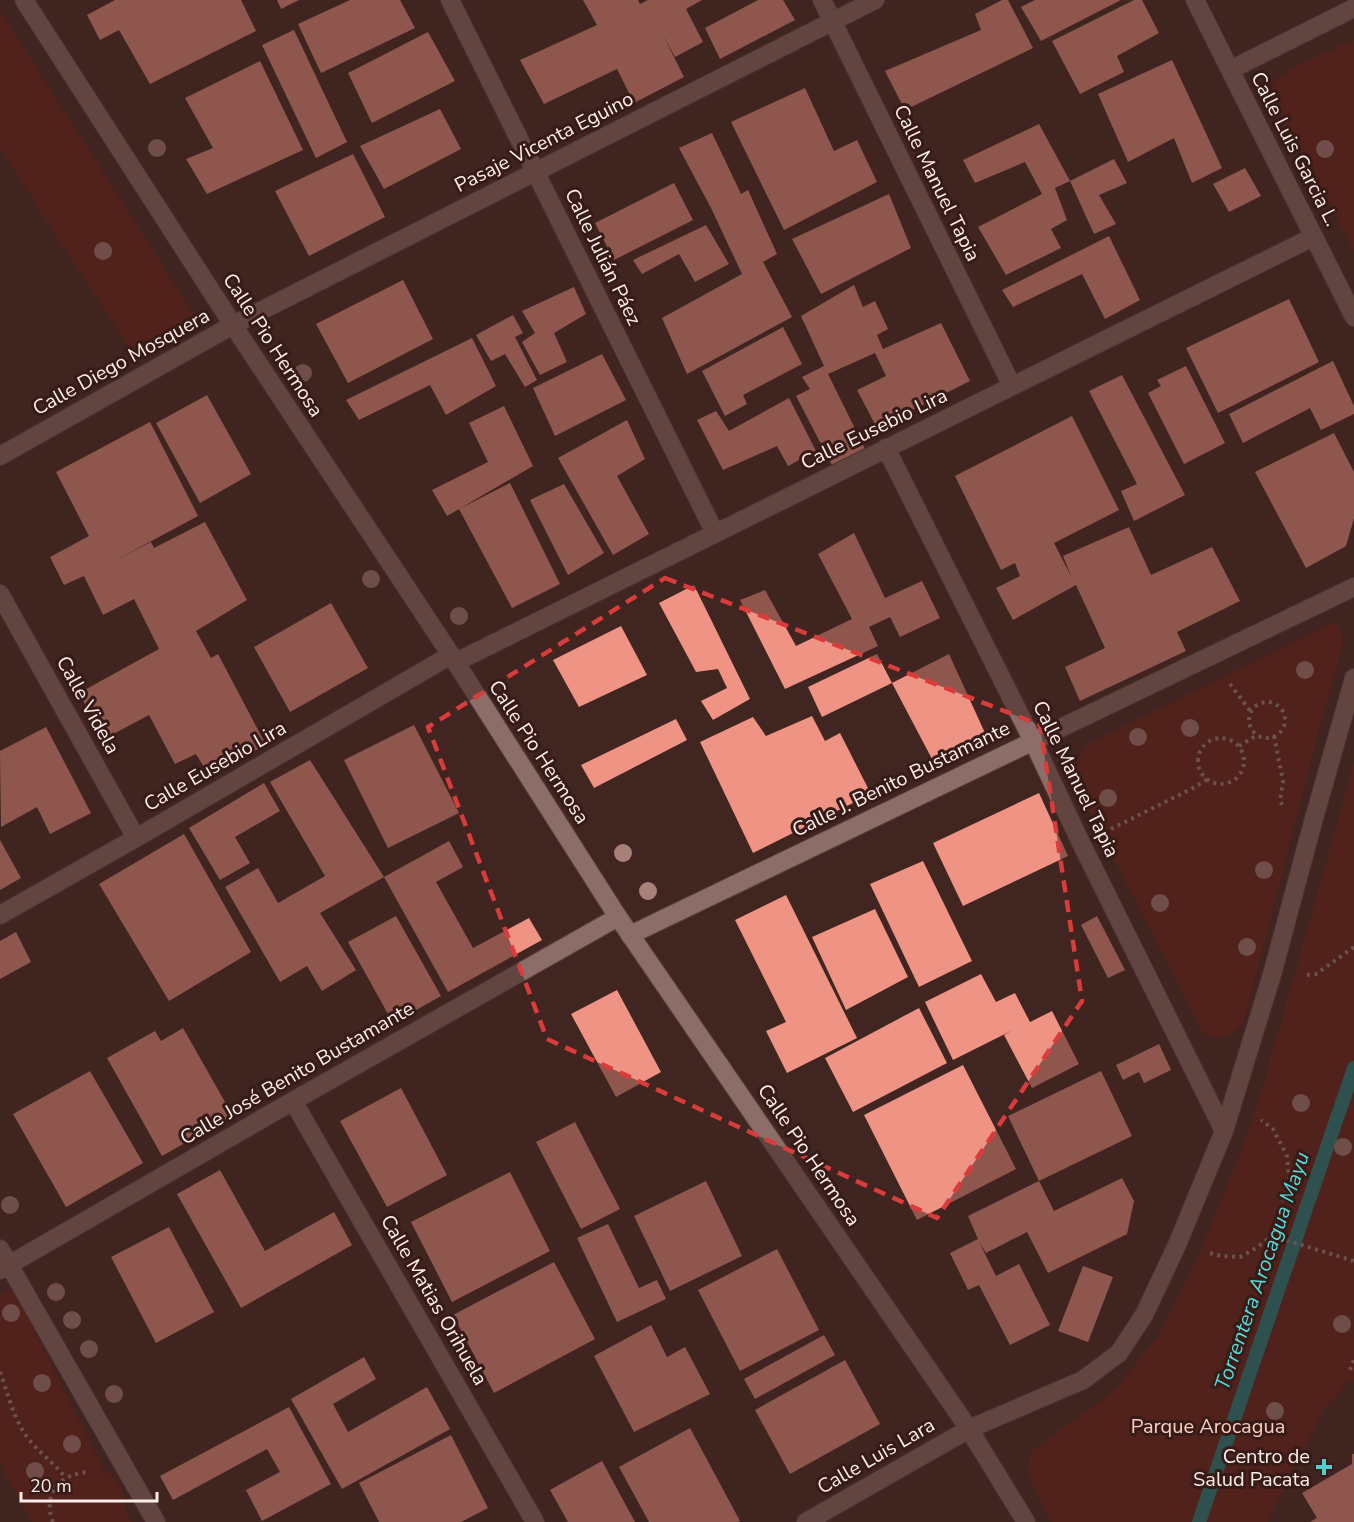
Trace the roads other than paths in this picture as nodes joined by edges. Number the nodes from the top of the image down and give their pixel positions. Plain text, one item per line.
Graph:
1 (24, 0) edge
2 (450, 0) edge
3 (822, 0) edge
4 (875, 0) edge
5 (1195, 0) edge
6 (1354, 8) edge
7 (833, 21) junction
8 (1230, 70) junction
9 (535, 171) junction
10 (1314, 237) junction
11 (1354, 317) edge
12 (233, 325) junction
13 (1012, 386) junction
14 (886, 448) junction
15 (0, 456) edge
16 (715, 533) junction
17 (1354, 587) edge
18 (0, 594) edge
19 (453, 659) junction
20 (1354, 678) edge
21 (1034, 741) junction
22 (136, 837) junction
23 (0, 915) edge
24 (618, 917) junction
25 (630, 934) junction
26 (293, 1101) junction
27 (1224, 1131) junction
28 (3, 1261) edge
29 (969, 1429) junction
30 (156, 1522) edge
31 (536, 1522) edge
32 (806, 1522) edge
33 (1026, 1522) edge

1 - 12 street, Calle Pio Hermosa
2 - 9 street, Calle Julián Páez
3 - 7 street, Calle Manuel Tapia
4 - 7 street, Pasaje Vicenta Eguino
5 - 8 street, Calle Luis Garcia L.
6 - 8 street
7 - 9 street, Pasaje Vicenta Eguino
7 - 13 street, Calle Manuel Tapia
8 - 10 street, Calle Luis Garcia L.
9 - 12 street, Pasaje Vicenta Eguino
9 - 16 street, Calle Julián Páez
10 - 11 street, Calle Luis Garcia L.
10 - 13 street, Calle Eusebio Lira
12 - 15 street, Calle Diego Mosquera
12 - 19 street, Calle Pio Hermosa
13 - 14 street, Calle Eusebio Lira
14 - 16 street, Calle Eusebio Lira
14 - 21 street, Calle Manuel Tapia
16 - 19 street, Calle Eusebio Lira
17 - 21 street, Calle J. Benito Bustamante
18 - 22 street, Calle Videla
19 - 22 street, Calle Eusebio Lira
19 - 24 street, Calle Pio Hermosa
20 - 27 street, Calle Luis Lara
21 - 25 street, Calle J. Benito Bustamante
21 - 27 street, Calle Manuel Tapia
22 - 23 street, Calle Eusebio Lira
24 - 25 street, Calle Pio Hermosa
24 - 26 street, Calle José Benito Bustamante
25 - 29 street, Calle Pio Hermosa
26 - 28 street, Calle José Benito Bustamante
26 - 31 street, Calle Matias Orihuela
27 - 29 street, Calle Luis Lara
28 - 30 street
29 - 32 street, Calle Luis Lara
29 - 33 street, Calle Pio Hermosa

